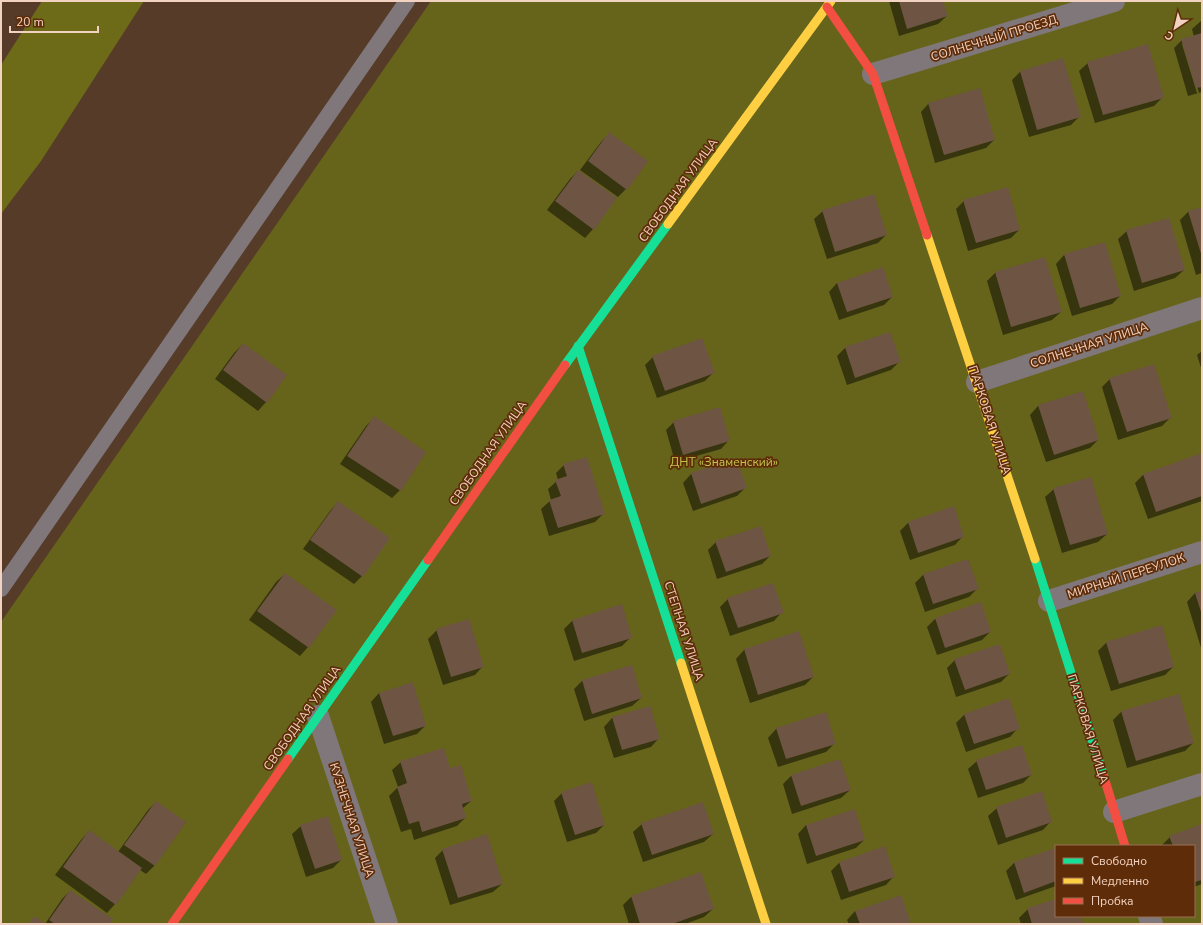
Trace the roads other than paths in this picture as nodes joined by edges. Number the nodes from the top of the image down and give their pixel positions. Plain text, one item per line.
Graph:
1 (407, 1) edge
2 (1114, 1) edge
3 (829, 4) edge
4 (873, 74) junction
5 (1202, 308) edge
6 (578, 346) junction
7 (977, 382) junction
8 (1202, 552) edge
9 (1, 589) edge
10 (1049, 601) junction
11 (318, 716) junction
12 (1202, 784) edge
13 (1114, 812) junction
14 (1125, 845) edge
15 (172, 924) edge
16 (387, 924) edge
17 (766, 924) edge

1 - 9 lane
2 - 4 street, СОЛНЕЧНЫЙ ПРОЕЗД
3 - 4 street, ПАРКОВАЯ УЛИЦА
3 - 6 street, СВОБОДНАЯ УЛИЦА
4 - 7 street, ПАРКОВАЯ УЛИЦА
5 - 7 street, СОЛНЕЧНАЯ УЛИЦА
6 - 11 street, СВОБОДНАЯ УЛИЦА
6 - 17 street, СТЕПНАЯ УЛИЦА
7 - 10 street, ПАРКОВАЯ УЛИЦА
8 - 10 street, МИРНЫЙ ПЕРЕУЛОК
10 - 13 street, ПАРКОВАЯ УЛИЦА
11 - 15 street, СВОБОДНАЯ УЛИЦА
11 - 16 street, КУЗНЕЧНАЯ УЛИЦА
12 - 13 street
13 - 14 street, ПАРКОВАЯ УЛИЦА

